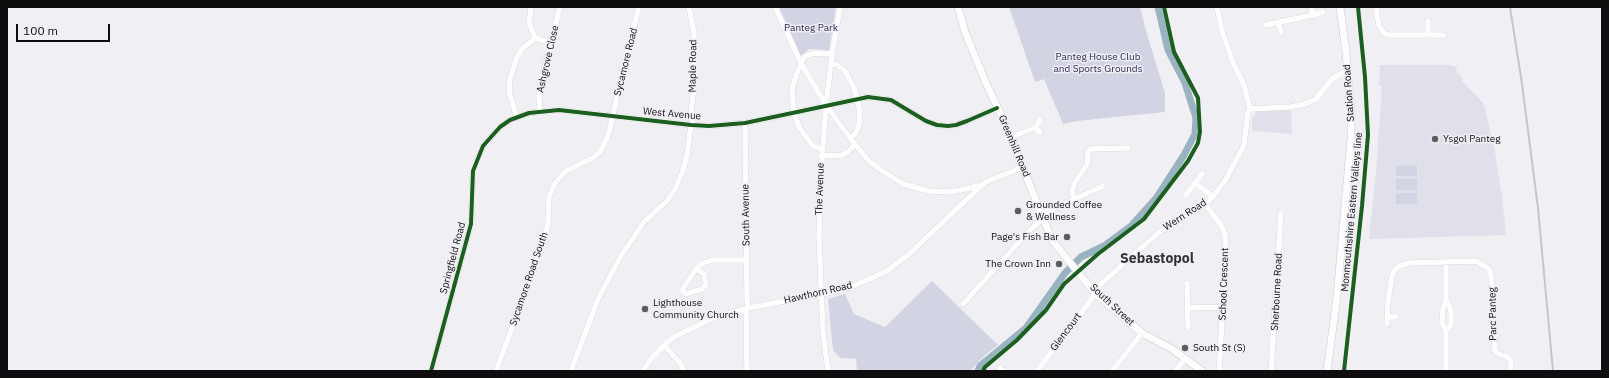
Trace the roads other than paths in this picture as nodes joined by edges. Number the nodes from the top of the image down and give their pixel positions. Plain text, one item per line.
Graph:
1 (531, 7) edge
2 (560, 7) edge
3 (640, 7) edge
4 (689, 7) edge
5 (775, 7) edge
6 (840, 7) edge
7 (958, 7) edge
8 (1217, 7) edge
9 (1311, 7) edge
10 (1340, 7) edge
11 (1376, 7) edge
12 (1323, 12) dead end
13 (1313, 15) junction
14 (1428, 21) dead end
15 (1278, 22) junction
16 (1266, 25) dead end
17 (1281, 32) dead end
18 (1428, 34) junction
19 (1444, 35) dead end
20 (535, 38) junction
21 (552, 43) junction
22 (832, 54) junction
23 (801, 63) junction
24 (831, 63) junction
25 (1348, 70) junction
26 (857, 98) junction
27 (826, 105) junction
28 (997, 108) junction
29 (1250, 109) junction
30 (540, 111) junction
31 (794, 112) junction
32 (613, 116) junction
33 (517, 117) junction
34 (1040, 120) dead end
35 (745, 123) junction
36 (692, 125) junction
37 (1035, 128) junction
38 (1040, 132) dead end
39 (1011, 137) junction
40 (850, 138) junction
41 (855, 144) junction
42 (1128, 148) dead end
43 (822, 153) junction
44 (1023, 167) junction
45 (1202, 174) dead end
46 (1195, 182) junction
47 (981, 186) junction
48 (1103, 186) dead end
49 (1186, 195) dead end
50 (1213, 197) junction
51 (1074, 200) junction
52 (1205, 204) junction
53 (1281, 212) dead end
54 (1042, 216) junction
55 (746, 260) junction
56 (1446, 262) junction
57 (696, 269) junction
58 (1187, 283) dead end
59 (1095, 292) junction
60 (822, 294) junction
61 (1446, 299) junction
62 (963, 304) dead end
63 (1224, 307) junction
64 (747, 308) junction
65 (1187, 308) junction
66 (1388, 317) junction
67 (1396, 317) dead end
68 (1387, 324) dead end
69 (1188, 327) dead end
70 (1446, 331) junction
71 (1142, 333) junction
72 (664, 345) junction
73 (1185, 358) junction
74 (431, 371) edge
75 (496, 371) edge
76 (571, 371) edge
77 (643, 371) edge
78 (684, 371) edge
79 (748, 371) edge
80 (828, 371) edge
81 (1037, 371) edge
82 (1112, 371) edge
83 (1175, 371) edge
84 (1202, 371) edge
85 (1219, 371) edge
86 (1271, 371) edge
87 (1327, 371) edge
88 (1446, 371) edge
89 (1511, 371) edge

1 - 20 street, Ashgrove Close
2 - 21 street, Ashgrove Close
3 - 32 street, Sycamore Road
4 - 36 street, Maple Road
5 - 23 street
6 - 22 street, The Avenue
7 - 28 street, Greenhill Road
8 - 29 street, Wern Road
9 - 13 street
10 - 25 street, Station Road
11 - 18 street
12 - 13 street
13 - 15 street
14 - 18 street
15 - 16 street
15 - 17 street
18 - 19 street
20 - 21 street
20 - 33 street, Ashgrove Close
21 - 30 street, Ashgrove Close
22 - 23 street
22 - 24 street, The Avenue
23 - 27 street
23 - 31 street
24 - 26 street
24 - 27 street, The Avenue
25 - 29 street
25 - 87 street, Station Road
26 - 27 street, West Avenue
26 - 28 street, West Avenue
26 - 40 street
27 - 31 street, West Avenue
27 - 40 street
27 - 43 street, The Avenue
28 - 39 street, Greenhill Road
29 - 50 street, Wern Road
30 - 32 street, West Avenue
30 - 33 street, West Avenue
31 - 35 street, West Avenue
31 - 43 street
32 - 36 street, West Avenue
32 - 75 street, Sycamore Road South
33 - 74 street, Springfield Road
34 - 37 street
35 - 36 street, West Avenue
35 - 55 street, South Avenue
36 - 76 street, Maple Road
37 - 38 street
37 - 39 street
39 - 44 street, Greenhill Road
40 - 41 street
41 - 43 street
41 - 47 street
42 - 51 street
43 - 60 street, The Avenue
44 - 47 street, Hawthorn Road
44 - 54 street, Greenhill Road
45 - 46 street
46 - 49 street
46 - 50 street
47 - 60 street, Hawthorn Road
48 - 51 street
50 - 52 street, Wern Road
51 - 54 street
52 - 59 street, Wern Road
52 - 63 street, School Crescent
53 - 86 street, Sherbourne Road
54 - 59 street, South Street
54 - 62 street
55 - 57 street
55 - 64 street, South Avenue
56 - 61 street
56 - 66 street, Parc Panteg
56 - 89 street, Parc Panteg
57 - 57 street
58 - 65 street
59 - 71 street, South Street
59 - 81 street, Glencourt
60 - 64 street, Hawthorn Road
60 - 80 street, The Avenue
61 - 70 street
61 - 70 street
63 - 65 street
63 - 85 street, School Crescent
64 - 72 street, Hawthorn Road
64 - 79 street, South Avenue
65 - 69 street
66 - 67 street
66 - 68 street, Parc Panteg
70 - 88 street
71 - 73 street, South Street
71 - 82 street
72 - 77 street, Hawthorn Road
72 - 78 street
73 - 83 street
73 - 84 street, South Street

